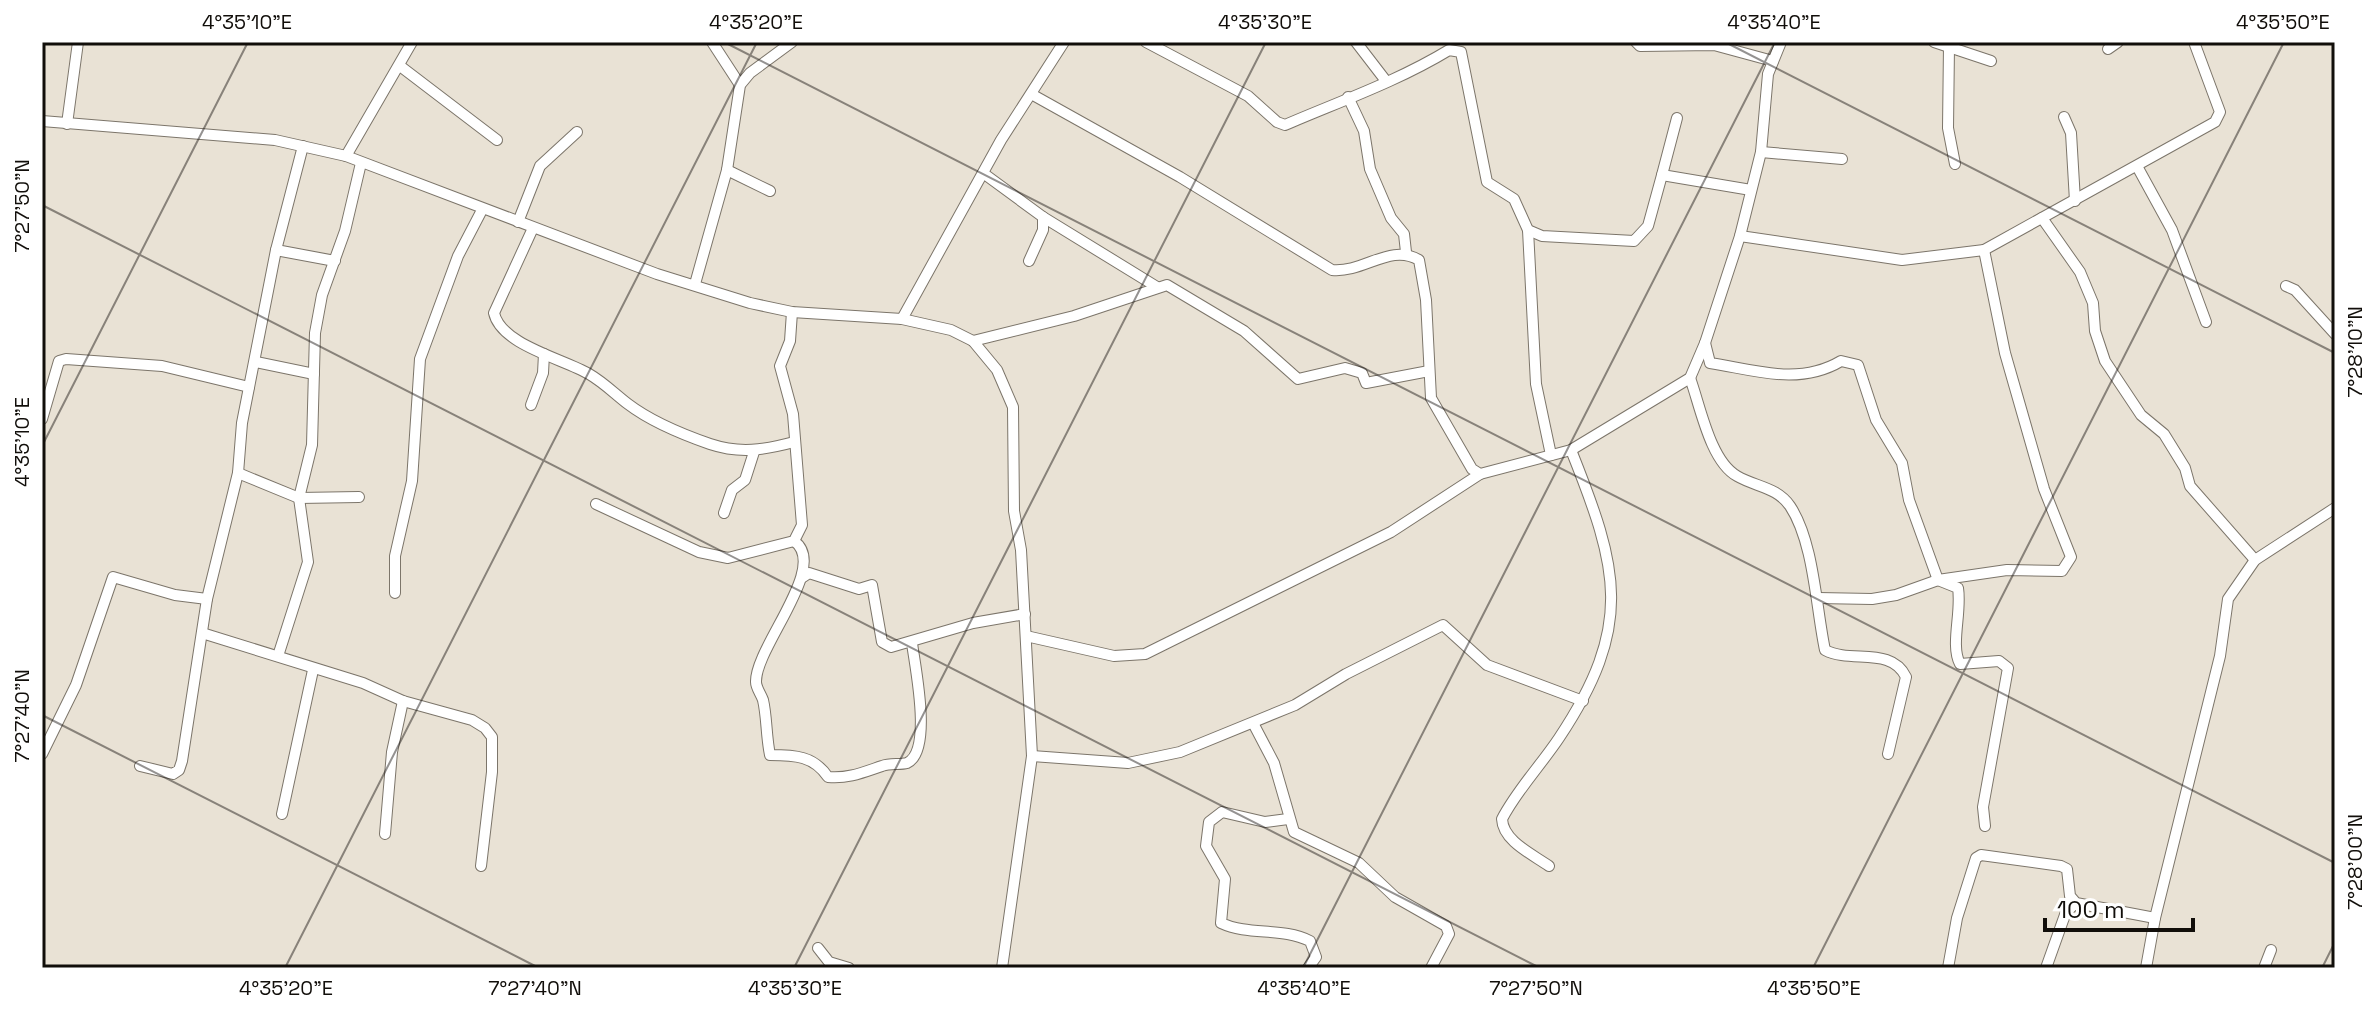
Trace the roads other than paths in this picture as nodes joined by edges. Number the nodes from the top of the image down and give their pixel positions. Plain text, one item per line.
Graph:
1 (78, 42) edge
2 (412, 42) edge
3 (712, 42) edge
4 (792, 42) edge
5 (1064, 42) edge
6 (1146, 42) edge
7 (1356, 42) edge
8 (1636, 42) edge
9 (1781, 42) edge
10 (1934, 42) edge
11 (2194, 42) edge
12 (1949, 46) junction
13 (1773, 61) junction
14 (1991, 61) dead end
15 (400, 66) junction
16 (1386, 81) junction
17 (740, 85) junction
18 (1033, 95) junction
19 (1348, 97) junction
20 (2064, 117) dead end
21 (1677, 118) dead end
22 (42, 121) edge
23 (67, 124) junction
24 (577, 132) dead end
25 (497, 140) dead end
26 (303, 146) junction
27 (1761, 152) junction
28 (346, 156) junction
29 (1842, 159) dead end
30 (361, 163) junction
31 (1955, 164) dead end
32 (2138, 168) junction
33 (727, 170) junction
34 (983, 173) junction
35 (1662, 175) junction
36 (1751, 190) junction
37 (770, 191) dead end
38 (2075, 201) junction
39 (482, 210) junction
40 (1043, 217) junction
41 (2042, 218) junction
42 (518, 222) junction
43 (533, 228) junction
44 (1528, 230) junction
45 (1740, 236) junction
46 (276, 250) junction
47 (1984, 250) junction
48 (1406, 252) junction
49 (335, 261) junction
50 (1029, 261) dead end
51 (695, 284) junction
52 (2286, 286) dead end
53 (1157, 287) junction
54 (792, 312) junction
55 (902, 319) junction
56 (2206, 322) dead end
57 (2335, 334) edge
58 (973, 341) junction
59 (1705, 343) junction
60 (544, 354) junction
61 (256, 362) junction
62 (1429, 371) junction
63 (314, 374) junction
64 (1690, 378) junction
65 (249, 387) junction
66 (531, 405) dead end
67 (42, 419) edge
68 (794, 442) junction
69 (1571, 450) junction
70 (754, 452) junction
71 (1551, 455) junction
72 (238, 473) junction
73 (1480, 474) junction
74 (359, 497) dead end
75 (299, 498) junction
76 (596, 504) dead end
77 (2335, 508) edge
78 (724, 513) dead end
79 (794, 541) junction
80 (2255, 560) junction
81 (803, 577) junction
82 (1938, 580) junction
83 (395, 593) dead end
84 (1818, 598) junction
85 (207, 599) junction
86 (1025, 614) junction
87 (202, 633) junction
88 (1026, 636) junction
89 (912, 643) junction
90 (278, 656) junction
91 (313, 670) junction
92 (403, 701) junction
93 (1583, 701) junction
94 (1253, 723) junction
95 (42, 754) edge
96 (1888, 754) dead end
97 (1032, 756) junction
98 (140, 766) dead end
99 (282, 814) dead end
100 (1288, 819) junction
101 (1985, 826) dead end
102 (385, 834) dead end
103 (481, 866) dead end
104 (1549, 866) dead end
105 (2076, 903) junction
106 (2155, 918) junction
107 (818, 948) dead end
108 (2271, 950) dead end
109 (849, 968) edge
110 (1002, 968) edge
111 (1308, 968) edge
112 (1431, 968) edge
113 (1948, 968) edge
114 (2046, 968) edge
115 (2146, 968) edge
116 (2264, 968) edge

1 - 23 street
2 - 15 street
3 - 17 street
4 - 17 street
5 - 18 street
6 - 19 street
7 - 16 street
8 - 13 street
9 - 13 street
10 - 12 street
11 - 32 street
12 - 14 street
12 - 31 street
13 - 27 street
15 - 25 street
15 - 28 street
16 - 19 street
16 - 44 street
17 - 33 street
18 - 34 street
18 - 48 street
19 - 48 street
20 - 38 street
21 - 35 street
22 - 23 street
23 - 26 street
24 - 42 street
26 - 28 street
26 - 46 street
27 - 29 street
27 - 36 street
28 - 30 street
30 - 39 street
30 - 49 street
32 - 38 street
32 - 56 street
33 - 37 street
33 - 51 street
34 - 40 street
34 - 55 street
35 - 36 street
35 - 44 street
36 - 45 street
38 - 41 street
39 - 42 street
39 - 83 street
40 - 50 street
40 - 53 street
41 - 47 street
41 - 80 street
42 - 43 street
43 - 51 street
43 - 60 street
44 - 71 street
45 - 47 street
45 - 59 street
46 - 49 street
46 - 61 street
47 - 82 street
48 - 62 street
49 - 63 street
51 - 54 street
52 - 57 street
53 - 58 street
53 - 62 street
54 - 55 street
54 - 68 street
55 - 58 street
58 - 86 street
59 - 64 street
59 - 82 street
60 - 66 street
60 - 70 street
61 - 63 street
61 - 65 street
62 - 73 street
63 - 75 street
64 - 69 street
64 - 84 street
65 - 67 street
65 - 72 street
68 - 70 street
68 - 79 street
69 - 71 street
69 - 93 street
70 - 78 street
71 - 73 street
72 - 75 street
72 - 85 street
73 - 88 street
74 - 75 street
75 - 90 street
76 - 79 street
77 - 80 street
79 - 81 street
80 - 106 street
81 - 89 street
81 - 89 street
82 - 84 street
82 - 101 street
84 - 96 street
85 - 87 street
85 - 95 street
86 - 88 street
86 - 89 street
87 - 90 street
87 - 98 street
88 - 97 street
90 - 91 street
91 - 92 street
91 - 99 street
92 - 102 street
92 - 103 street
93 - 94 street
93 - 104 street
94 - 97 street
94 - 100 street
97 - 110 street
100 - 111 street
100 - 112 street
105 - 106 street
105 - 113 street
105 - 114 street
106 - 115 street
107 - 109 street
108 - 116 street

